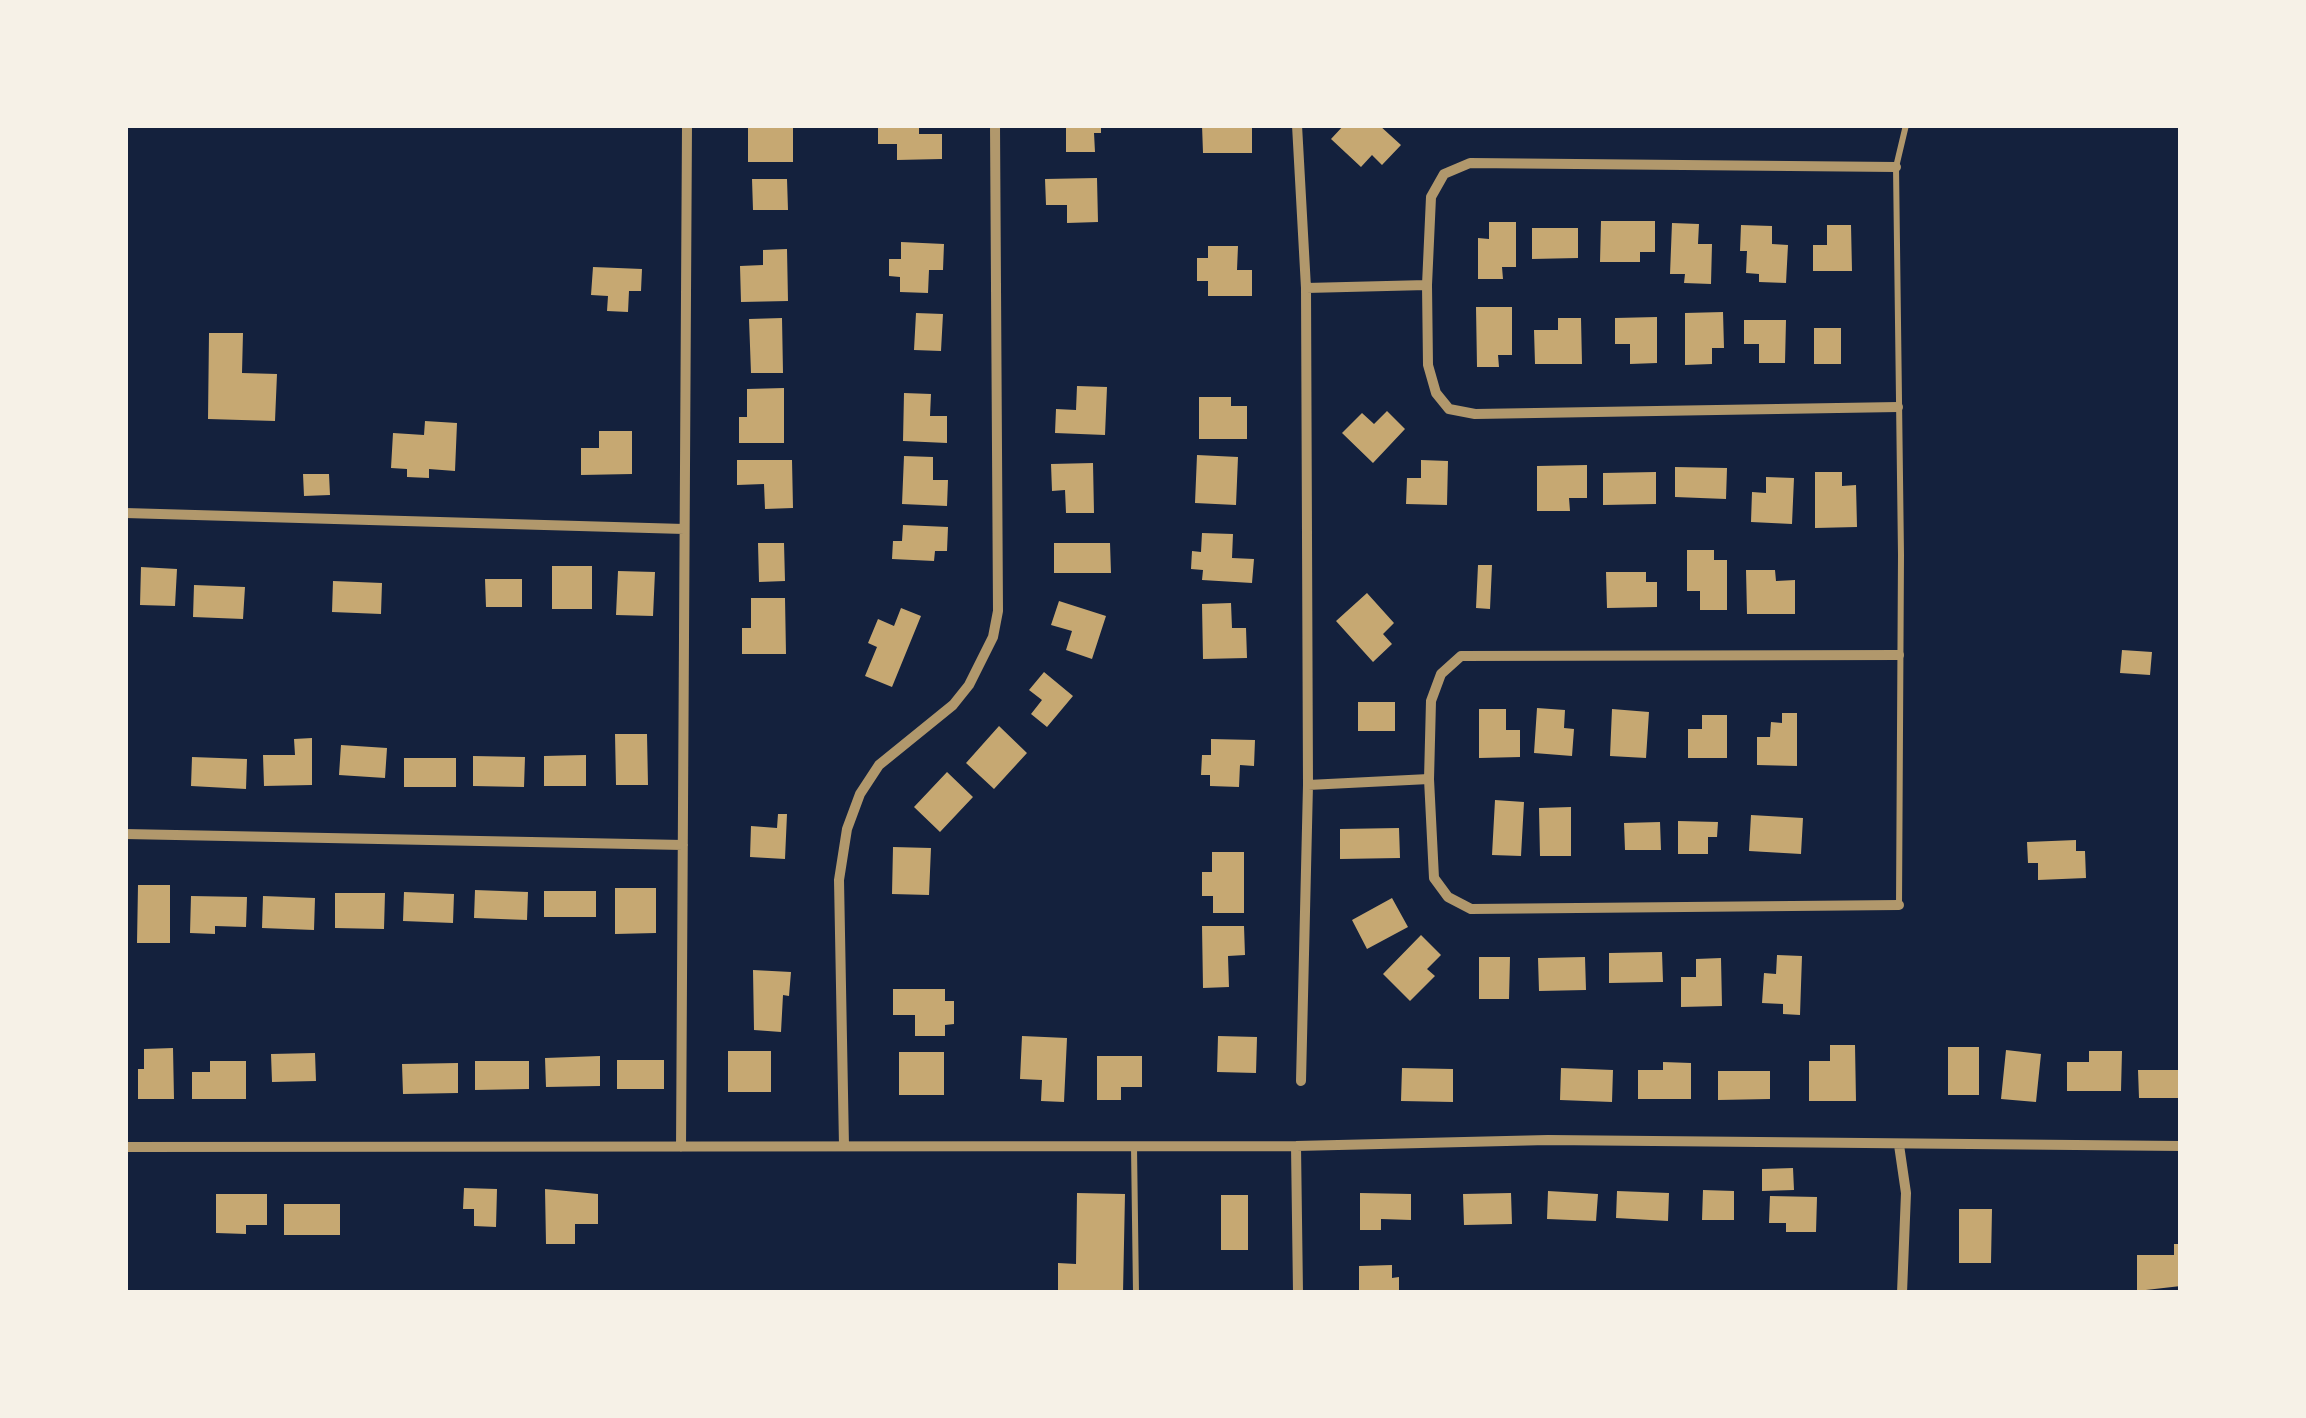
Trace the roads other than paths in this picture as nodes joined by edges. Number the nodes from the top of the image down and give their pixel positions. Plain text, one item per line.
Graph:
1 (687, 125) edge
2 (995, 125) edge
3 (1296, 125) edge
4 (1906, 125) edge
5 (1896, 166) junction
6 (1427, 285) junction
7 (1306, 288) junction
8 (1898, 408) junction
9 (125, 514) edge
10 (684, 529) junction
11 (1899, 656) junction
12 (1429, 779) junction
13 (1308, 784) junction
14 (125, 834) edge
15 (682, 845) junction
16 (1898, 905) joint
17 (1301, 1081) dead end
18 (1900, 1145) junction
19 (844, 1146) junction
20 (1134, 1146) junction
21 (1296, 1146) junction
22 (2181, 1146) edge
23 (125, 1147) edge
24 (681, 1147) junction
25 (1136, 1293) edge
26 (1298, 1293) edge
27 (1902, 1293) edge

1 - 10 street
2 - 19 street
3 - 7 street
4 - 5 lane
5 - 6 street
5 - 8 lane
6 - 7 street
6 - 8 street
7 - 13 street
8 - 11 lane
9 - 10 street
10 - 15 street
11 - 12 street
11 - 16 lane
12 - 13 street
12 - 16 street
13 - 17 street
14 - 15 street
15 - 24 street
18 - 21 street
18 - 22 street
18 - 27 street
19 - 20 street
19 - 24 street
20 - 21 street
20 - 25 lane
21 - 26 street
23 - 24 street

